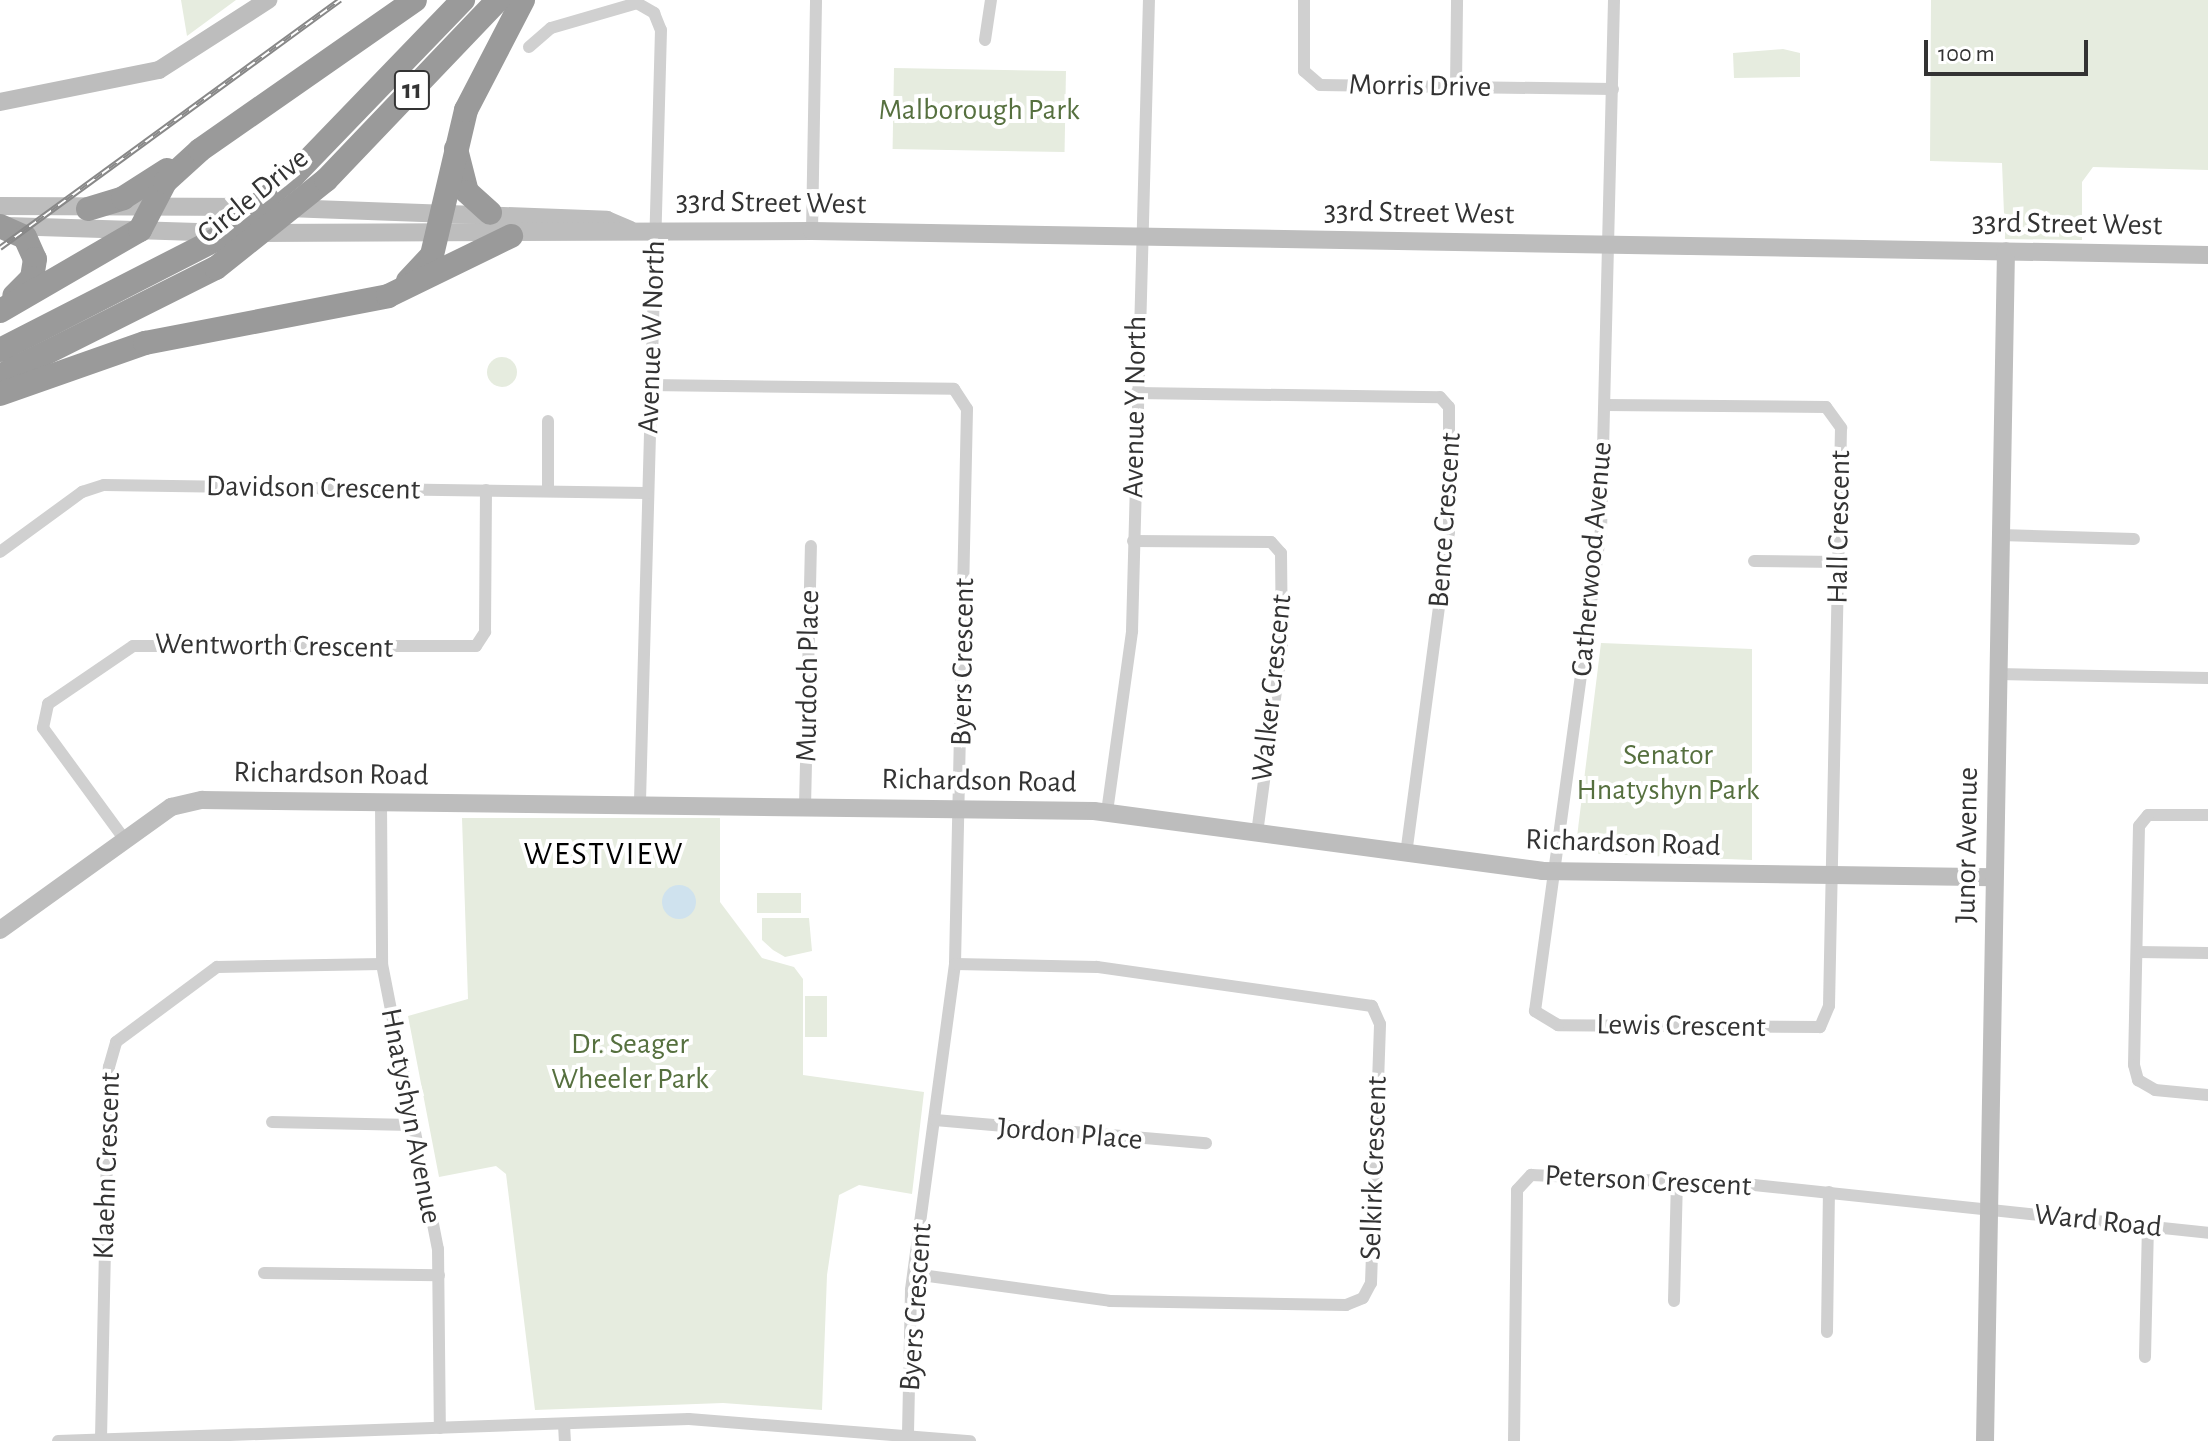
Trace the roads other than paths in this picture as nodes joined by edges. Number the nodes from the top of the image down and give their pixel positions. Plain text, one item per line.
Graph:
1 (268, 0) edge
2 (415, 0) edge
3 (463, 0) edge
4 (498, 0) edge
5 (523, 0) edge
6 (816, 0) edge
7 (991, 0) edge
8 (1149, 0) edge
9 (1304, 0) edge
10 (1457, 0) edge
11 (1614, 0) edge
12 (985, 40) dead end
13 (529, 47) dead end
14 (1456, 86) junction
15 (1613, 89) junction
16 (0, 102) edge
17 (459, 127) junction
18 (200, 150) junction
19 (0, 206) edge
20 (152, 206) junction
21 (88, 209) junction
22 (437, 211) junction
23 (490, 213) junction
24 (0, 226) edge
25 (140, 230) junction
26 (630, 230) junction
27 (655, 230) junction
28 (812, 231) junction
29 (511, 236) junction
30 (1142, 237) junction
31 (434, 238) junction
32 (1608, 244) junction
33 (2006, 251) junction
34 (2208, 255) edge
35 (0, 305) edge
36 (0, 311) edge
37 (307, 312) junction
38 (0, 350) edge
39 (0, 376) edge
40 (648, 385) junction
41 (1136, 393) junction
42 (0, 394) edge
43 (1605, 405) junction
44 (548, 421) dead end
45 (486, 490) junction
46 (548, 491) junction
47 (647, 493) junction
48 (2000, 535) junction
49 (2134, 539) dead end
50 (1133, 541) junction
51 (811, 546) dead end
52 (0, 552) edge
53 (1754, 561) dead end
54 (1838, 562) junction
55 (1998, 674) junction
56 (2208, 678) edge
57 (381, 803) junction
58 (640, 803) junction
59 (805, 807) junction
60 (959, 809) junction
61 (1107, 812) junction
62 (2208, 815) edge
63 (1257, 833) junction
64 (125, 840) junction
65 (1406, 853) junction
66 (1555, 871) junction
67 (1832, 876) junction
68 (1994, 877) junction
69 (1, 927) edge
70 (2137, 952) junction
71 (2208, 953) edge
72 (382, 964) junction
73 (955, 964) junction
74 (2208, 1095) edge
75 (935, 1120) junction
76 (272, 1122) dead end
77 (412, 1125) junction
78 (1206, 1143) dead end
79 (1677, 1180) junction
80 (1829, 1192) junction
81 (1988, 1209) junction
82 (2148, 1226) junction
83 (2208, 1233) edge
84 (264, 1273) dead end
85 (914, 1274) junction
86 (439, 1275) junction
87 (1674, 1301) dead end
88 (1827, 1332) dead end
89 (2145, 1357) dead end
90 (564, 1424) junction
91 (440, 1428) junction
92 (908, 1434) junction
93 (101, 1439) junction
94 (58, 1441) edge
95 (565, 1441) edge
96 (970, 1441) edge
97 (1514, 1441) edge
98 (1985, 1441) edge

1 - 16 street
2 - 18 highway
3 - 38 highway, Circle Drive / 11
4 - 39 highway, Circle Drive / 11
5 - 17 highway
6 - 28 street
7 - 12 street
8 - 30 street, Avenue Y North
9 - 14 street, Morris Drive
10 - 14 street
11 - 15 street, Catherwood Avenue
13 - 27 street, Avenue W North
14 - 15 street, Morris Drive
15 - 32 street, Catherwood Avenue
17 - 22 highway
17 - 23 highway
18 - 20 highway
18 - 21 highway
19 - 21 street, 33rd Street West
20 - 21 street, 33rd Street West
20 - 22 street, 33rd Street West
20 - 25 highway
22 - 23 street, 33rd Street West
22 - 31 highway
23 - 26 street, 33rd Street West
24 - 25 street, 33rd Street West
24 - 35 highway
25 - 31 street, 33rd Street West
25 - 36 highway
26 - 27 street, 33rd Street West
26 - 29 street, 33rd Street West
27 - 28 street, 33rd Street West
27 - 40 street, Avenue W North
28 - 30 street, 33rd Street West
29 - 31 street, 33rd Street West
29 - 37 highway
30 - 32 street, 33rd Street West
30 - 41 street, Avenue Y North
31 - 37 highway
32 - 33 street, 33rd Street West
32 - 43 street, Catherwood Avenue
33 - 34 street, 33rd Street West
33 - 48 street, Junor Avenue
37 - 42 highway
40 - 47 street, Avenue W North
40 - 60 street, Byers Crescent
41 - 50 street, Avenue Y North
41 - 65 street, Bence Crescent
43 - 54 street, Hall Crescent
43 - 66 street, Catherwood Avenue
44 - 46 street
45 - 46 street, Davidson Crescent
45 - 52 street, Davidson Crescent
45 - 64 street, Wentworth Crescent
46 - 47 street, Davidson Crescent
47 - 58 street, Avenue W North
48 - 49 street
48 - 55 street, Junor Avenue
50 - 61 street, Avenue Y North
50 - 63 street, Walker Crescent
51 - 59 street, Murdoch Place
53 - 54 street
54 - 67 street, Hall Crescent
55 - 56 street
55 - 68 street, Junor Avenue
57 - 58 street, Richardson Road
57 - 64 street, Richardson Road
57 - 72 street, Hnatyshyn Avenue
58 - 59 street, Richardson Road
59 - 60 street, Richardson Road
60 - 61 street, Richardson Road
60 - 73 street, Byers Crescent
61 - 63 street, Richardson Road
62 - 70 street
63 - 65 street, Richardson Road
64 - 69 street, Richardson Road
65 - 66 street, Richardson Road
66 - 67 street, Richardson Road
66 - 67 street, Lewis Crescent
67 - 68 street, Richardson Road
68 - 81 street, Junor Avenue
70 - 71 street
70 - 74 street
72 - 77 street, Hnatyshyn Avenue
72 - 93 street, Klaehn Crescent
73 - 75 street, Byers Crescent
73 - 85 street, Selkirk Crescent
75 - 78 street, Jordon Place
75 - 85 street, Byers Crescent
76 - 77 street
77 - 86 street, Hnatyshyn Avenue
79 - 80 street, Peterson Crescent
79 - 87 street
79 - 97 street, Peterson Crescent
80 - 81 street, Peterson Crescent
80 - 88 street
81 - 82 street, Ward Road
81 - 98 street, Junor Avenue
82 - 83 street, Ward Road
82 - 89 street
84 - 86 street
85 - 92 street, Byers Crescent
86 - 91 street, Hnatyshyn Avenue
90 - 91 street
90 - 92 street
90 - 95 street
91 - 93 street
92 - 96 street
93 - 94 street

